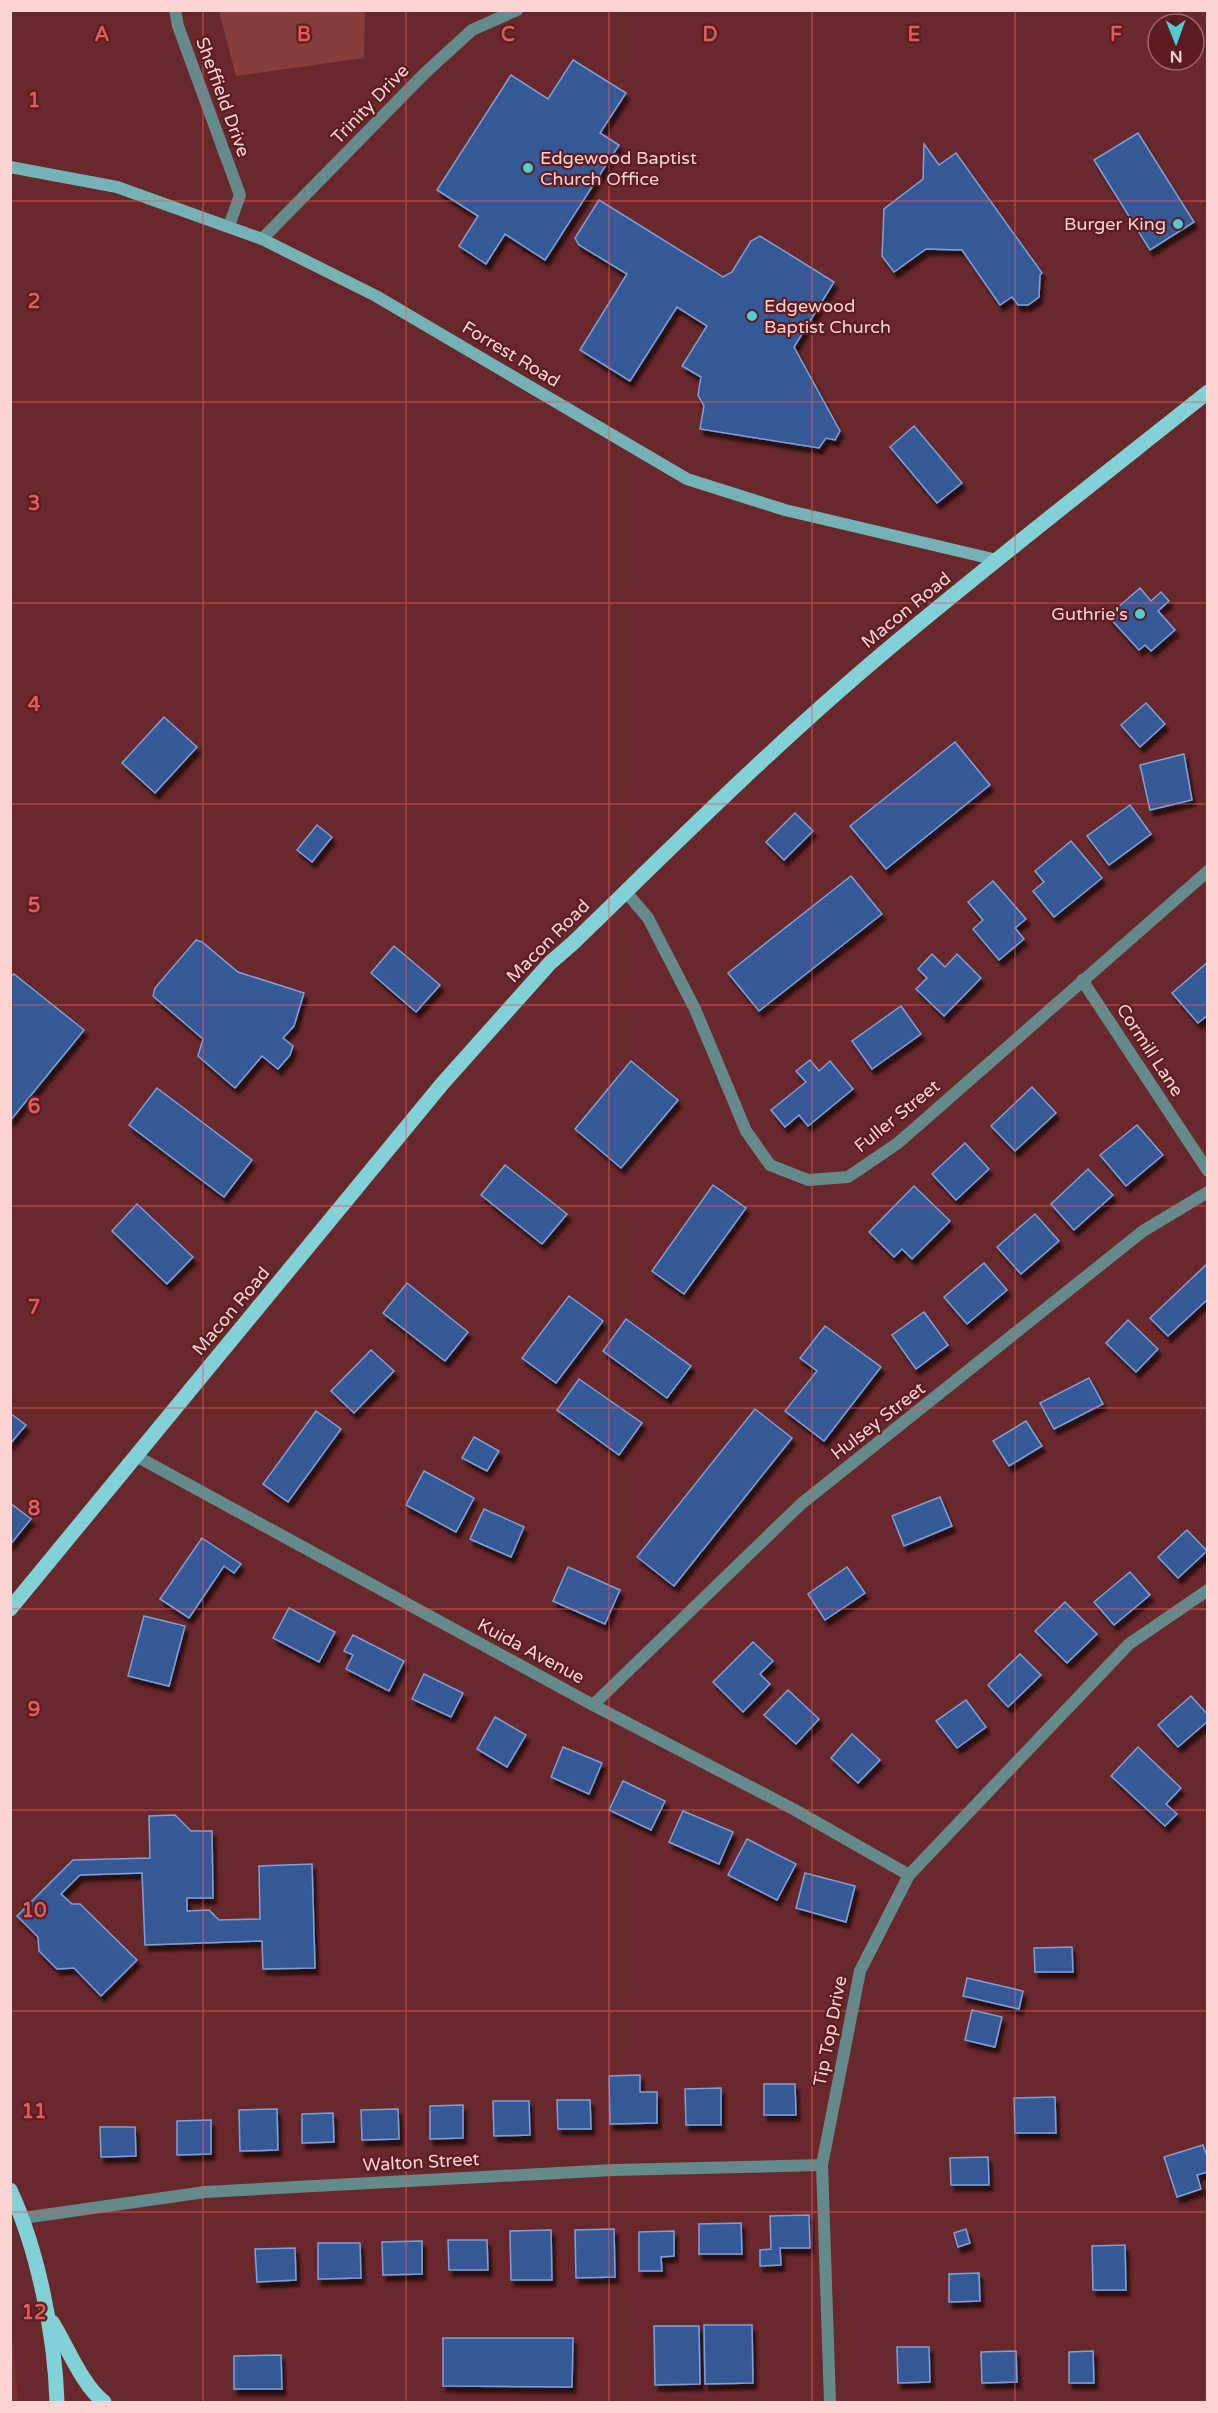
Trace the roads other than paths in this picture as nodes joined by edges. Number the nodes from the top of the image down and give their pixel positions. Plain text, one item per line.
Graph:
1 (176, 10) edge
2 (517, 10) edge
3 (10, 167) edge
4 (229, 226) junction
5 (262, 239) junction
6 (1208, 392) edge
7 (997, 560) junction
8 (1208, 871) edge
9 (626, 892) junction
10 (1082, 980) junction
11 (1208, 1171) edge
12 (1208, 1192) edge
13 (136, 1456) junction
14 (1208, 1590) edge
15 (10, 1609) edge
16 (593, 1705) junction
17 (909, 1875) junction
18 (822, 2164) junction
19 (10, 2190) edge
20 (23, 2218) junction
21 (48, 2318) junction
22 (57, 2403) edge
23 (104, 2403) edge
24 (830, 2403) edge

1 - 4 street, Sheffield Drive
2 - 5 street, Trinity Drive
3 - 4 main road, Forrest Road
4 - 5 main road, Forrest Road
5 - 7 main road, Forrest Road
6 - 7 main road, Macon Road
7 - 9 main road, Macon Road
8 - 10 street, Fuller Street
9 - 10 street, Fuller Street
9 - 13 main road, Macon Road
10 - 11 street, Cormill Lane
12 - 16 street, Hulsey Street
13 - 15 main road, Macon Road
13 - 16 street, Kuida Avenue
14 - 17 street, Tip Top Drive
16 - 17 street, Kuida Avenue
17 - 18 street, Tip Top Drive
18 - 20 street, Walton Street
18 - 24 street, Tip Top Drive
19 - 20 main road
20 - 21 main road
21 - 22 main road
21 - 23 main road

